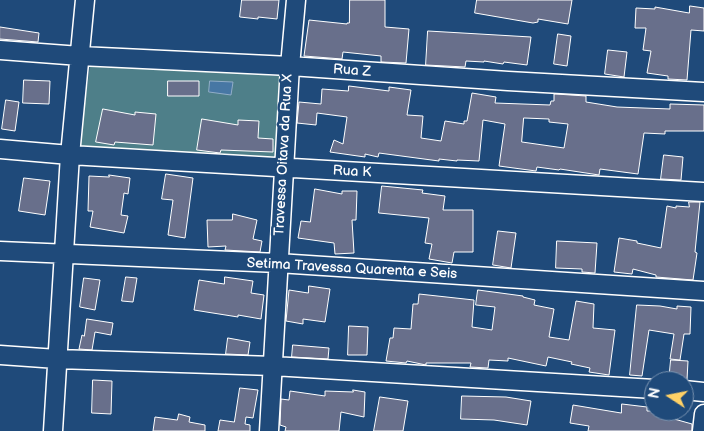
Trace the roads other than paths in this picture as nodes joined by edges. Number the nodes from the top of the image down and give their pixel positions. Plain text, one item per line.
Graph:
1 (85, 0) edge
2 (296, 0) edge
3 (0, 50) edge
4 (80, 56) junction
5 (290, 66) junction
6 (704, 92) edge
7 (0, 149) edge
8 (70, 155) junction
9 (284, 168) junction
10 (704, 192) edge
11 (0, 251) edge
12 (65, 254) junction
13 (278, 264) junction
14 (704, 291) edge
15 (0, 354) edge
16 (57, 359) junction
17 (272, 366) junction
18 (644, 388) edge
19 (704, 414) edge
20 (53, 431) edge
21 (269, 431) edge
22 (702, 431) edge

1 - 4 street
2 - 5 street, Travessa Oitava da Rua X
3 - 4 street, Rua Z
4 - 5 street, Rua Z
4 - 8 street
5 - 6 street, Rua Z
5 - 9 street, Travessa Oitava da Rua X
7 - 8 street, Rua K
8 - 9 street, Rua K
8 - 12 street
9 - 10 street, Rua K
9 - 13 street, Travessa Oitava da Rua X
11 - 12 street, Setima Travessa Quarenta e Seis
12 - 13 street, Setima Travessa Quarenta e Seis
12 - 16 street
13 - 14 street, Setima Travessa Quarenta e Seis
13 - 17 street, Travessa Oitava da Rua X
15 - 16 street
16 - 17 street
16 - 20 street
17 - 18 street
17 - 21 street, Travessa Oitava da Rua X
19 - 22 street

